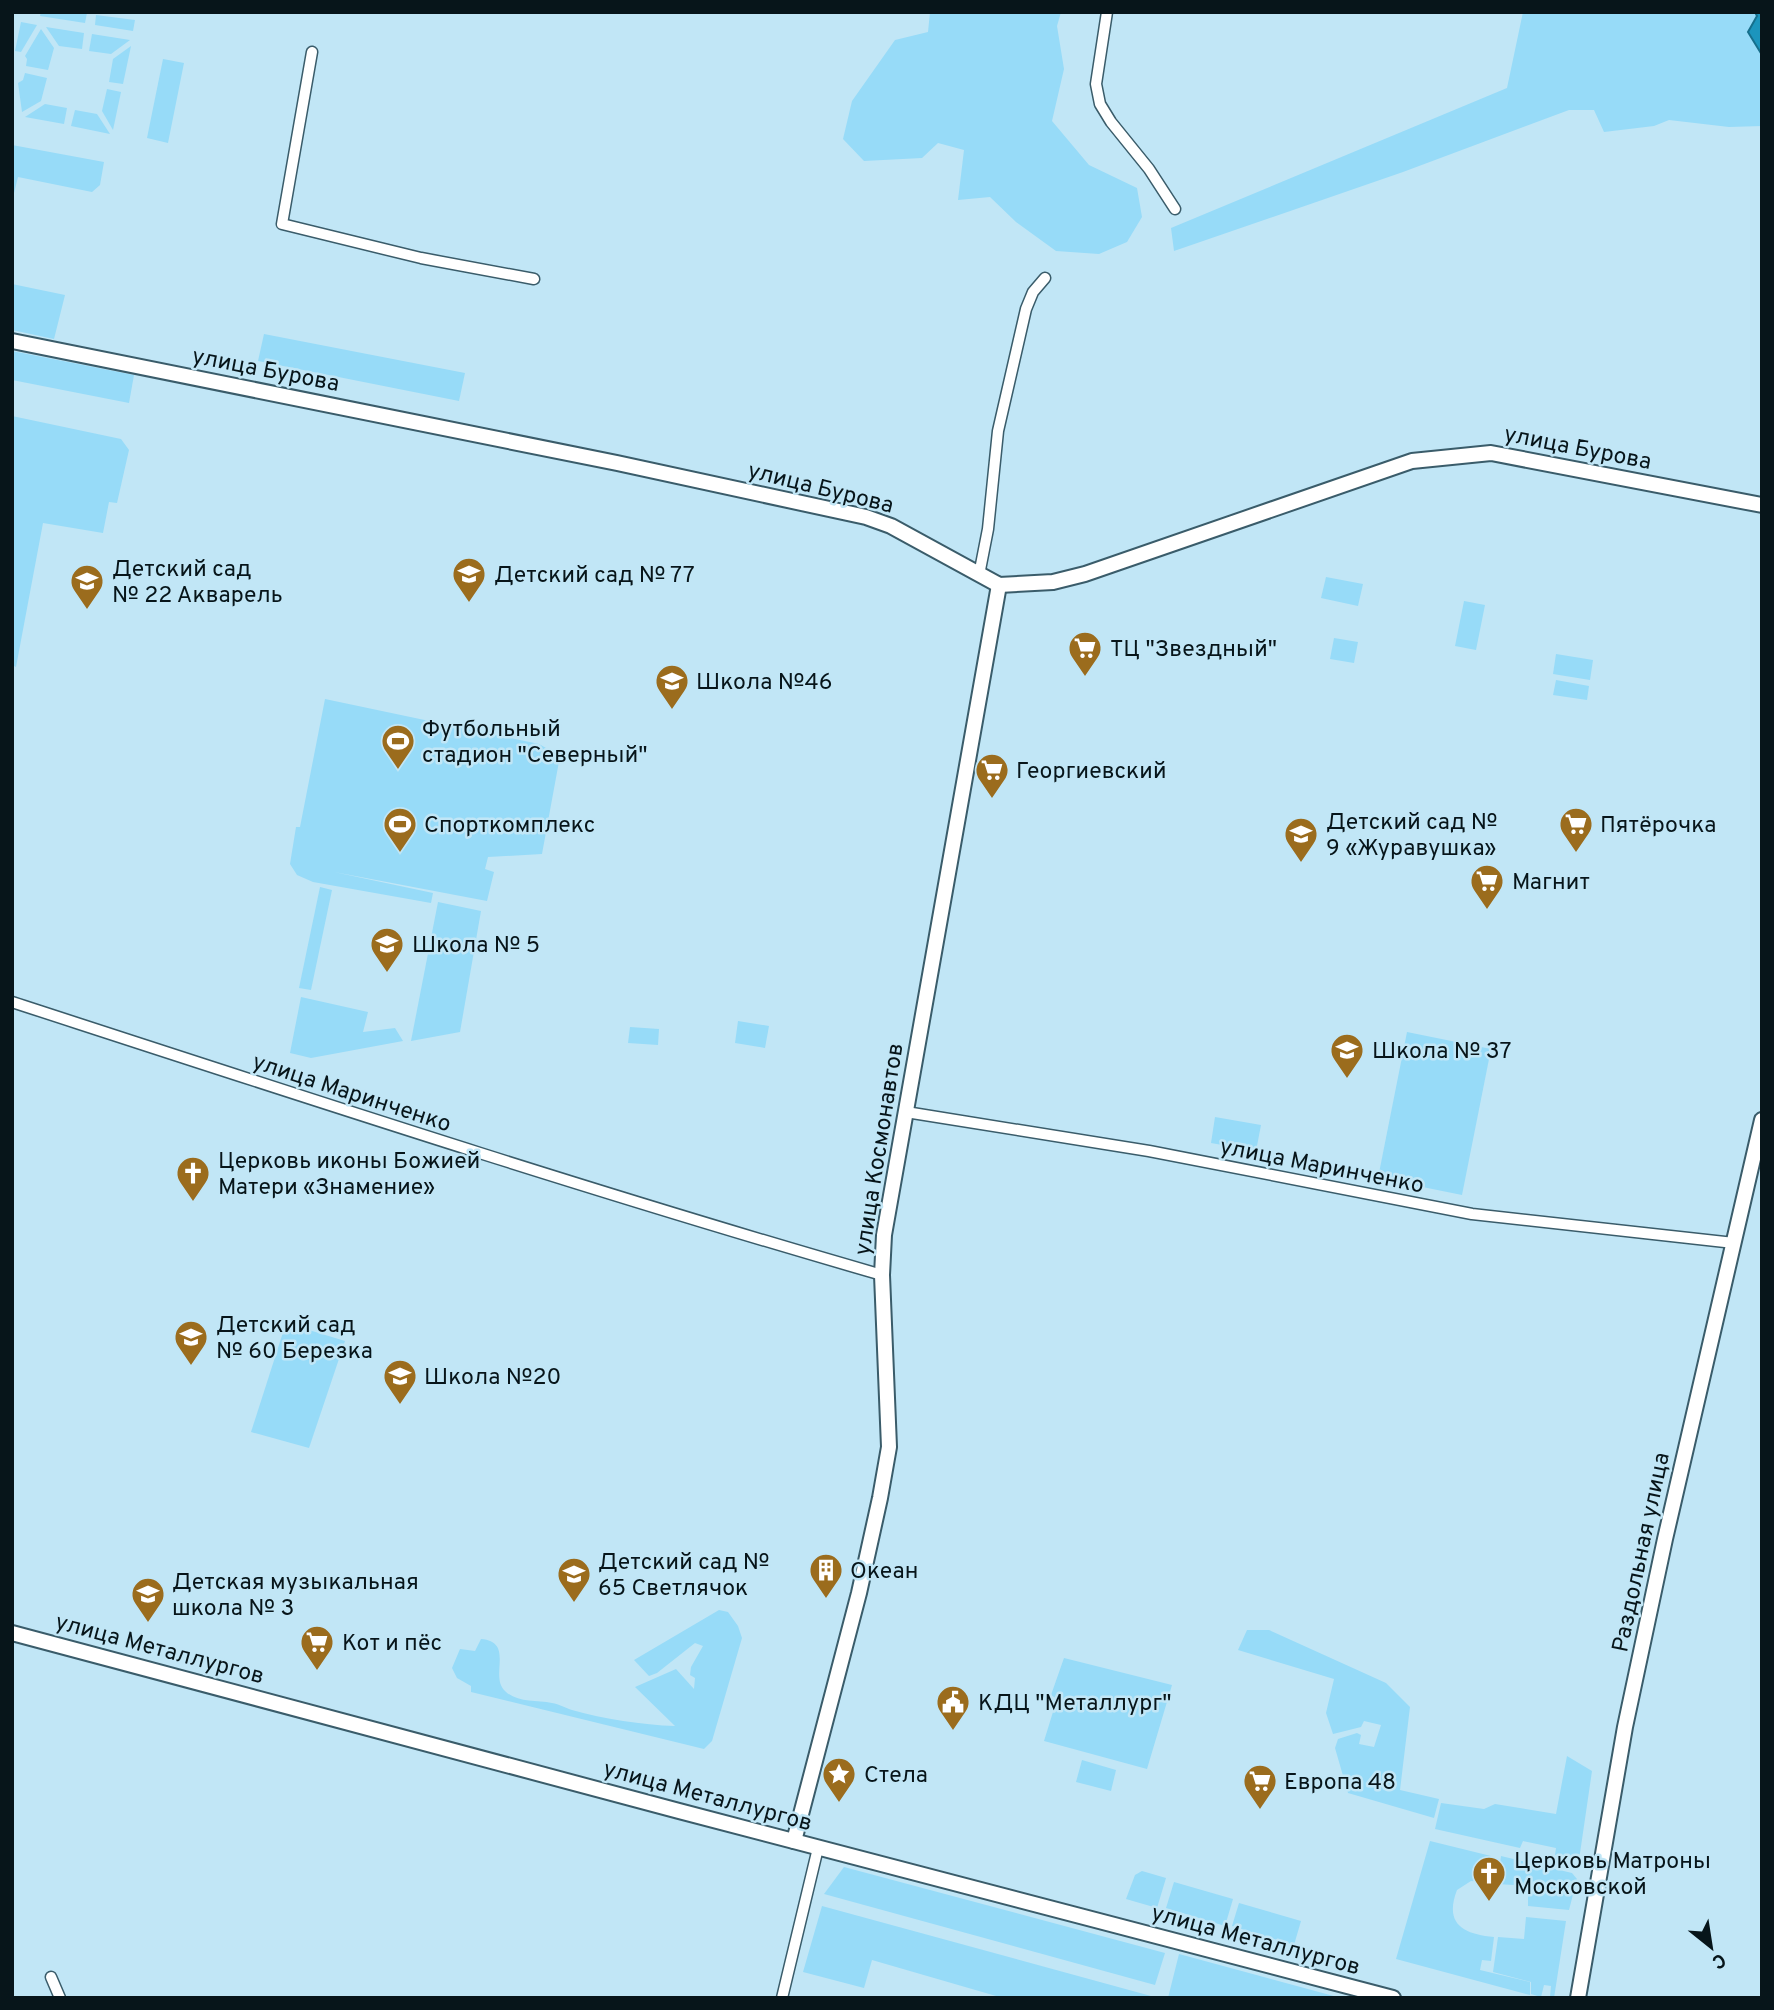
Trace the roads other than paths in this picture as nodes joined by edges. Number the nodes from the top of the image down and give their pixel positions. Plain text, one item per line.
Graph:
1 (1107, 12) edge
2 (312, 52) dead end
3 (1175, 209) dead end
4 (1045, 278) dead end
5 (534, 279) dead end
6 (12, 341) edge
7 (1762, 505) edge
8 (979, 575) junction
9 (999, 586) junction
10 (12, 1002) edge
11 (906, 1112) junction
12 (1762, 1119) edge
13 (1734, 1243) junction
14 (882, 1275) junction
15 (12, 1633) edge
16 (794, 1842) junction
17 (818, 1848) junction
18 (51, 1978) dead end
19 (60, 1998) edge
20 (782, 1998) edge
21 (1393, 1998) edge
22 (1578, 1998) edge

1 - 3 street
2 - 5 street
4 - 8 street
6 - 8 main road, улица Бурова
7 - 9 main road, улица Бурова
8 - 9 main road, улица Бурова
9 - 11 main road, улица Космонавтов
10 - 14 street, улица Маринченко
11 - 13 street, улица Маринченко
11 - 14 main road, улица Космонавтов
12 - 13 main road, Раздольная улица
13 - 22 main road, Раздольная улица
14 - 16 main road, улица Космонавтов
15 - 16 main road, улица Металлургов
16 - 17 main road, улица Металлургов
17 - 20 street
17 - 21 main road, улица Металлургов
18 - 19 street

